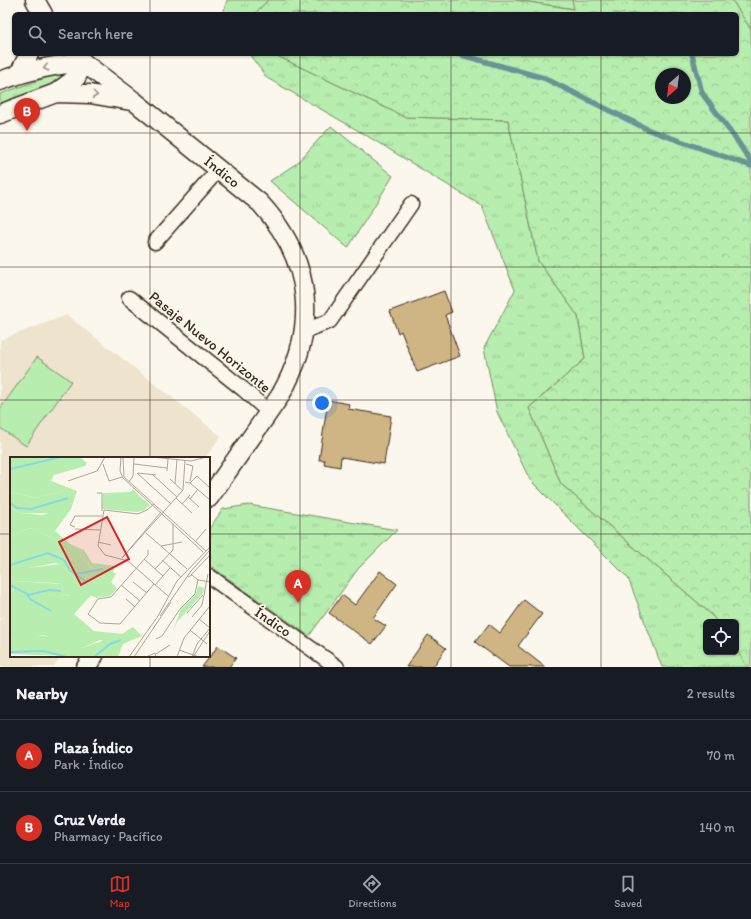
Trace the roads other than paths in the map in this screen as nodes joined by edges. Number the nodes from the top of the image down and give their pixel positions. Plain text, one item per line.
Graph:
1 (28, 56) edge
2 (80, 58) edge
3 (19, 74) junction
4 (0, 81) edge
5 (56, 93) junction
6 (134, 101) junction
7 (0, 114) edge
8 (219, 169) junction
9 (411, 204) dead end
10 (155, 242) dead end
11 (129, 298) dead end
12 (304, 331) junction
13 (269, 412) junction
14 (210, 497) edge
15 (210, 577) edge
16 (93, 657) edge
17 (86, 667) edge
18 (337, 667) edge

1 - 3 street
2 -> 3 street
2 - 5 street
2 - 6 street, Índico
3 - 4 street
5 -> 6 street
5 - 7 street
6 - 8 street, Índico
8 - 10 street
8 - 12 street, Índico
9 - 12 street
11 - 13 street, Pasaje Nuevo Horizonte
12 - 13 street, Índico
13 - 14 street, Índico
15 - 18 street, Índico
16 - 17 street

